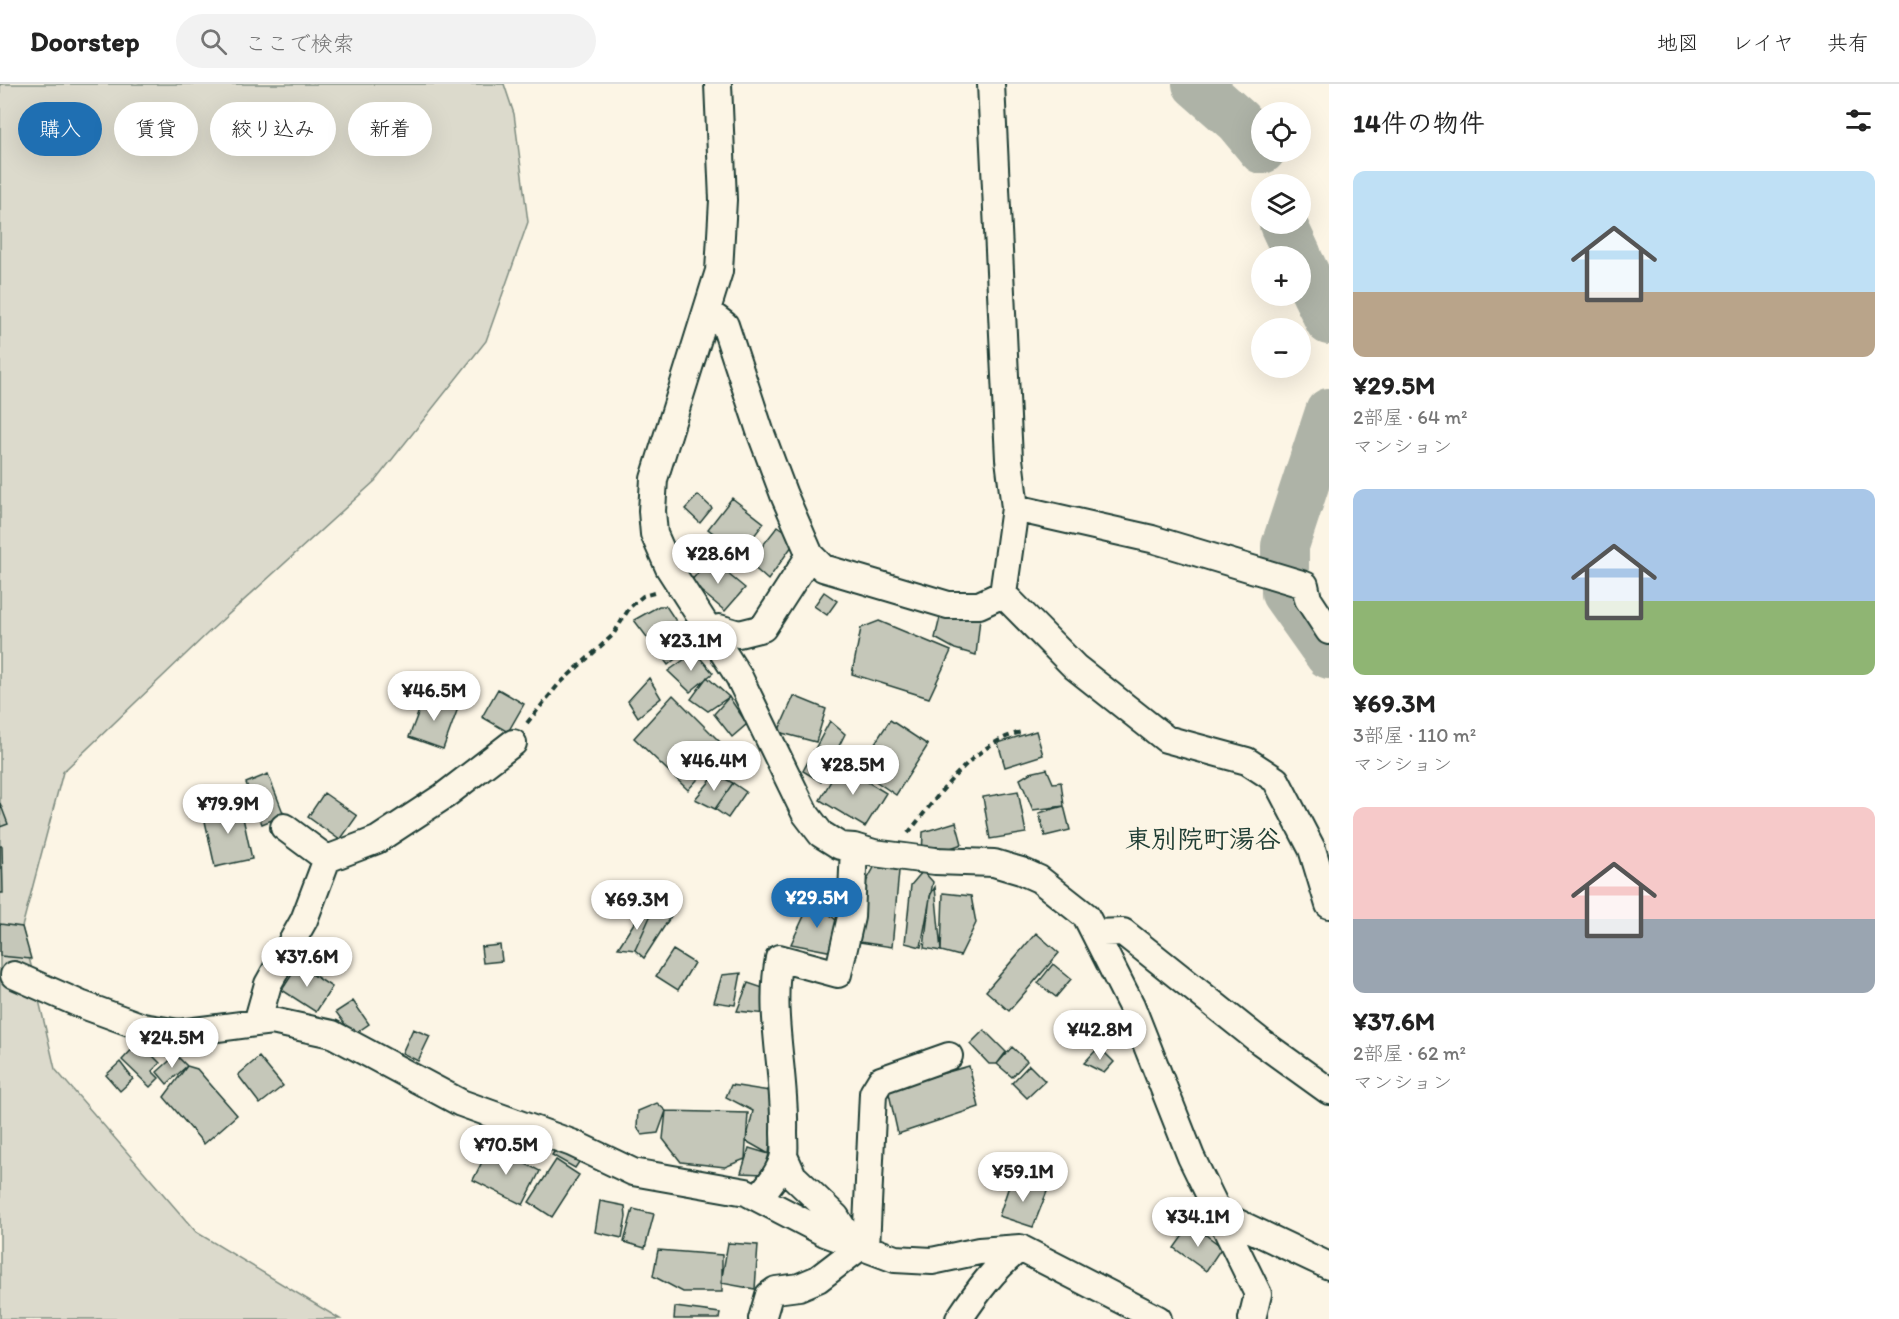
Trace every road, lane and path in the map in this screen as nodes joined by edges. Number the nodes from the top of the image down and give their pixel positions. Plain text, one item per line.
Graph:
1 (718, 84) edge
2 (991, 84) edge
3 (708, 312) junction
4 (1015, 508) junction
5 (810, 555) junction
6 (661, 591) dead end
7 (1003, 594) junction
8 (1329, 631) edge
9 (712, 634) junction
10 (1022, 732) dead end
11 (513, 743) joint
12 (284, 826) dead end
13 (907, 834) dead end
14 (854, 847) junction
15 (327, 859) junction
16 (1329, 905) edge
17 (1095, 933) junction
18 (14, 975) dead end
19 (257, 1023) junction
20 (949, 1056) dead end
21 (1329, 1091) edge
22 (783, 1156) junction
23 (758, 1198) junction
24 (1219, 1215) junction
25 (860, 1246) junction
26 (1020, 1248) junction
27 (1329, 1266) edge
28 (1256, 1317) edge
29 (762, 1319) edge
30 (959, 1319) edge
31 (1158, 1319) edge

1 - 3 street
2 - 4 street
3 - 5 street
3 - 9 street
4 - 7 street
4 - 8 street
5 - 7 street
5 - 9 street
6 - 11 path
7 - 16 street
9 - 14 street
10 - 13 path
11 - 15 street
12 - 15 street
14 - 17 street
14 - 22 street
15 - 19 street
17 - 21 street
17 - 24 street
18 - 19 street
19 - 23 street
20 - 25 street
22 - 23 street
22 - 25 street
23 - 25 street
24 - 27 street
24 - 28 street
25 - 26 street
25 - 29 street
26 - 30 street
26 - 31 street

